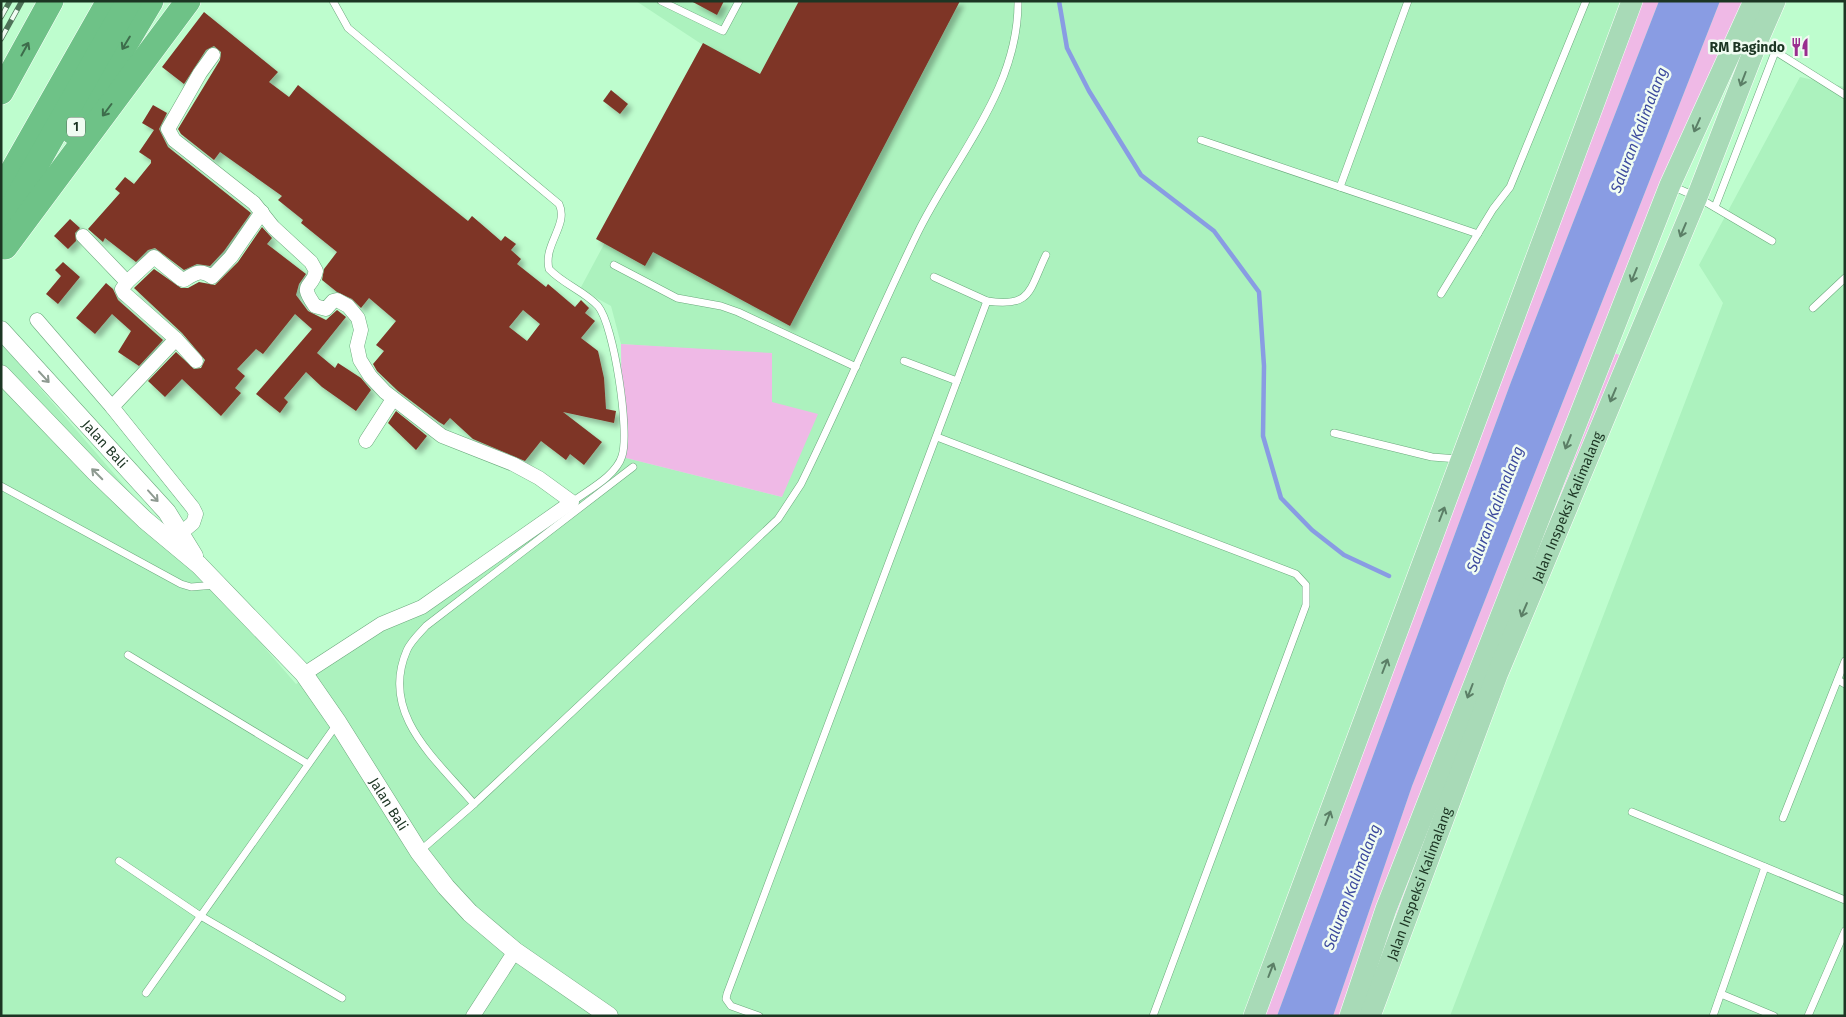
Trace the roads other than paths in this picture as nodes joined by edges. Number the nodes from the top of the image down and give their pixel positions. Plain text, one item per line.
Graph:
1 (51, 1) edge
2 (93, 1) edge
3 (109, 1) edge
4 (129, 1) edge
5 (151, 1) edge
6 (176, 1) edge
7 (188, 1) edge
8 (333, 1) edge
9 (661, 1) edge
10 (739, 1) edge
11 (1018, 1) edge
12 (1408, 1) edge
13 (1586, 1) edge
14 (1632, 1) edge
15 (1754, 1) edge
16 (1775, 1) edge
17 (1749, 35) junction
18 (1775, 52) junction
19 (213, 55) dead end
20 (128, 83) junction
21 (1, 92) edge
22 (1845, 96) edge
23 (1201, 140) dead end
24 (1, 158) edge
25 (1670, 185) junction
26 (1340, 187) junction
27 (1, 191) edge
28 (1706, 202) junction
29 (262, 212) junction
30 (1478, 234) junction
31 (83, 236) dead end
32 (1772, 241) dead end
33 (2, 242) edge
34 (1046, 255) dead end
35 (614, 265) dead end
36 (934, 277) dead end
37 (1845, 278) edge
38 (127, 282) junction
39 (1441, 294) dead end
40 (987, 301) junction
41 (1813, 308) dead end
42 (37, 320) dead end
43 (6, 335) edge
44 (176, 339) junction
45 (1605, 349) junction
46 (1628, 359) junction
47 (196, 361) dead end
48 (904, 361) dead end
49 (856, 367) junction
50 (1, 374) edge
51 (957, 380) junction
52 (393, 399) junction
53 (112, 407) junction
54 (1334, 432) dead end
55 (936, 436) junction
56 (366, 441) dead end
57 (1462, 459) junction
58 (633, 467) dead end
59 (1, 486) edge
60 (572, 502) junction
61 (181, 533) junction
62 (199, 565) junction
63 (218, 585) junction
64 (128, 655) dead end
65 (1845, 661) edge
66 (1488, 671) junction
67 (304, 674) junction
68 (1841, 682) edge
69 (338, 723) junction
70 (308, 764) junction
71 (474, 804) junction
72 (1632, 812) dead end
73 (1783, 818) dead end
74 (419, 852) junction
75 (119, 861) dead end
76 (1766, 868) junction
77 (1845, 900) edge
78 (1386, 909) junction
79 (199, 915) junction
80 (1405, 918) junction
81 (1845, 931) edge
82 (514, 951) junction
83 (146, 993) dead end
84 (1721, 994) junction
85 (342, 998) dead end
86 (473, 1016) edge
87 (608, 1016) edge
88 (759, 1016) edge
89 (1153, 1016) edge
90 (1254, 1016) edge
91 (1350, 1016) edge
92 (1370, 1016) edge
93 (1713, 1016) edge
94 (1774, 1016) edge
95 (1808, 1016) edge

21 -> 1 highway
2 - 24 highway
3 - 27 highway
4 - 33 highway, 1
5 -> 33 highway, 1
6 - 20 highway
7 - 20 highway
8 - 60 lane
9 - 10 lane
11 - 49 lane
12 - 26 lane
13 - 30 lane
14 - 57 main road
15 - 17 main road, Jalan Inspeksi Kalimalang
16 - 17 main road, Jalan Inspeksi Kalimalang
17 - 18 lane
17 -> 25 main road, Jalan Inspeksi Kalimalang
17 -> 28 main road, Jalan Inspeksi Kalimalang
18 - 22 lane
18 - 28 lane
19 - 29 street
20 -> 33 highway
23 - 26 lane
25 - 28 lane
25 -> 45 main road, Jalan Inspeksi Kalimalang
26 - 30 lane
28 - 32 lane
28 -> 46 main road, Jalan Inspeksi Kalimalang
29 - 38 street
29 - 52 street
30 - 39 lane
31 - 38 street
34 - 40 lane
35 - 49 lane
36 - 40 lane
37 - 41 lane
38 - 44 street
40 - 51 lane
42 - 53 street
43 -> 61 street, Jalan Bali
44 - 47 street
44 - 53 street
45 - 46 main road
45 -> 66 main road, Jalan Inspeksi Kalimalang
46 -> 66 main road, Jalan Inspeksi Kalimalang
48 - 51 lane
49 - 71 lane
62 -> 50 street, Jalan Bali
51 - 55 lane
52 - 56 street
52 - 60 street
53 - 61 street
54 - 57 lane
55 - 88 lane
55 - 89 lane
90 -> 57 main road
58 - 71 lane
59 - 63 lane
60 - 67 street
61 - 62 street, Jalan Bali
62 - 63 street, Jalan Bali
63 - 67 street, Jalan Bali
64 - 70 lane
65 - 68 lane
66 -> 78 main road, Jalan Inspeksi Kalimalang
66 - 80 main road, Jalan Inspeksi Kalimalang
67 - 69 street, Jalan Bali
68 - 73 lane
69 - 70 lane
69 - 74 street, Jalan Bali
70 - 79 lane
71 - 74 lane
72 - 76 lane
74 - 82 street, Jalan Bali
75 - 79 lane
76 - 77 lane
76 - 84 lane
78 - 80 main road
78 - 91 main road, Jalan Inspeksi Kalimalang
79 - 83 lane
79 - 85 lane
80 - 92 main road, Jalan Inspeksi Kalimalang
81 - 95 lane
82 - 86 street
82 - 87 street, Jalan Bali
84 - 93 lane
84 - 94 lane

